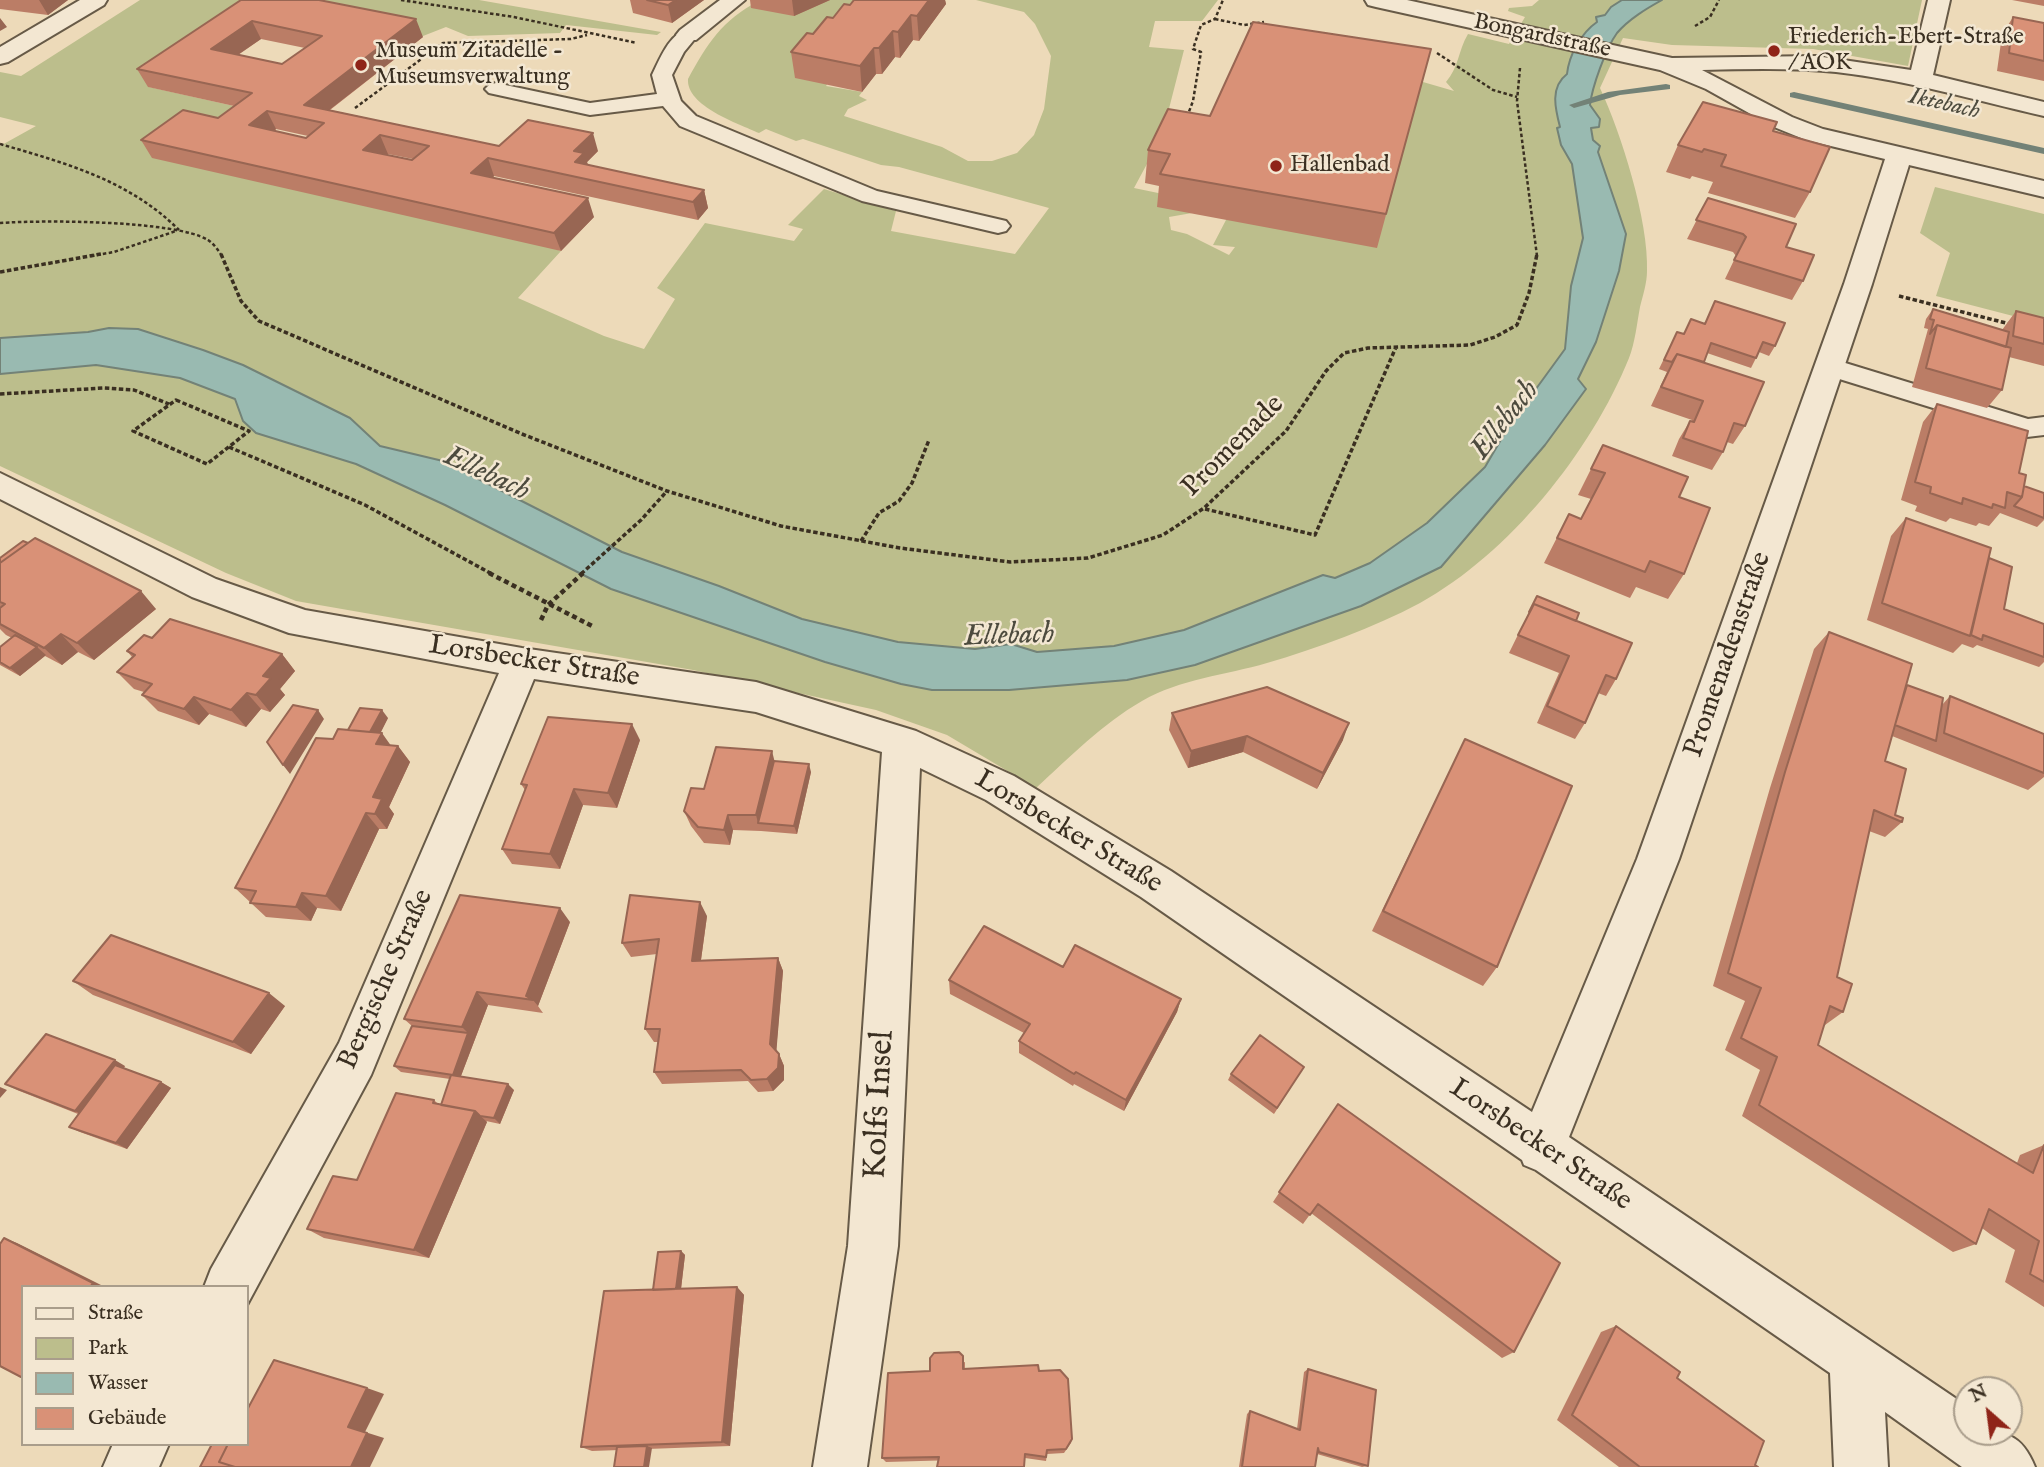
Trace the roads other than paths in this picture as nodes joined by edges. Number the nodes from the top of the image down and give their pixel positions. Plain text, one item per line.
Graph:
1 (96, 0) edge
2 (734, 0) edge
3 (1377, 0) edge
4 (1939, 0) edge
5 (681, 43) joint
6 (0, 57) edge
7 (1768, 62) junction
8 (1667, 64) junction
9 (1920, 81) junction
10 (496, 89) dead end
11 (668, 99) junction
12 (1755, 107) junction
13 (2044, 109) edge
14 (1899, 155) junction
15 (2044, 189) edge
16 (998, 226) dead end
17 (1829, 367) junction
18 (2044, 426) edge
19 (0, 485) edge
20 (522, 663) junction
21 (902, 742) junction
22 (1541, 1148) junction
23 (230, 1285) edge
24 (1855, 1359) junction
25 (141, 1446) edge
26 (130, 1467) edge
27 (841, 1467) edge
28 (1861, 1467) edge
29 (2008, 1467) edge

1 - 6 street
2 - 5 street
3 - 8 street, Bongardstraße
4 - 9 street
5 - 11 lane
7 - 8 street
7 - 9 street
7 - 12 street
8 - 12 street
9 - 13 street
10 - 11 lane
11 - 16 lane
12 - 14 street
14 - 15 street
14 - 17 street, Promenadenstraße
17 - 18 lane
17 - 22 street, Promenadenstraße
19 - 20 street, Lorsbecker Straße
20 - 21 street, Lorsbecker Straße
20 - 23 street, Bergische Straße
21 - 22 street, Lorsbecker Straße
21 - 27 street, Kolfs Insel
22 - 24 street, Lorsbecker Straße
24 - 28 street
24 - 29 street, Lorsbecker Straße
25 - 26 street

